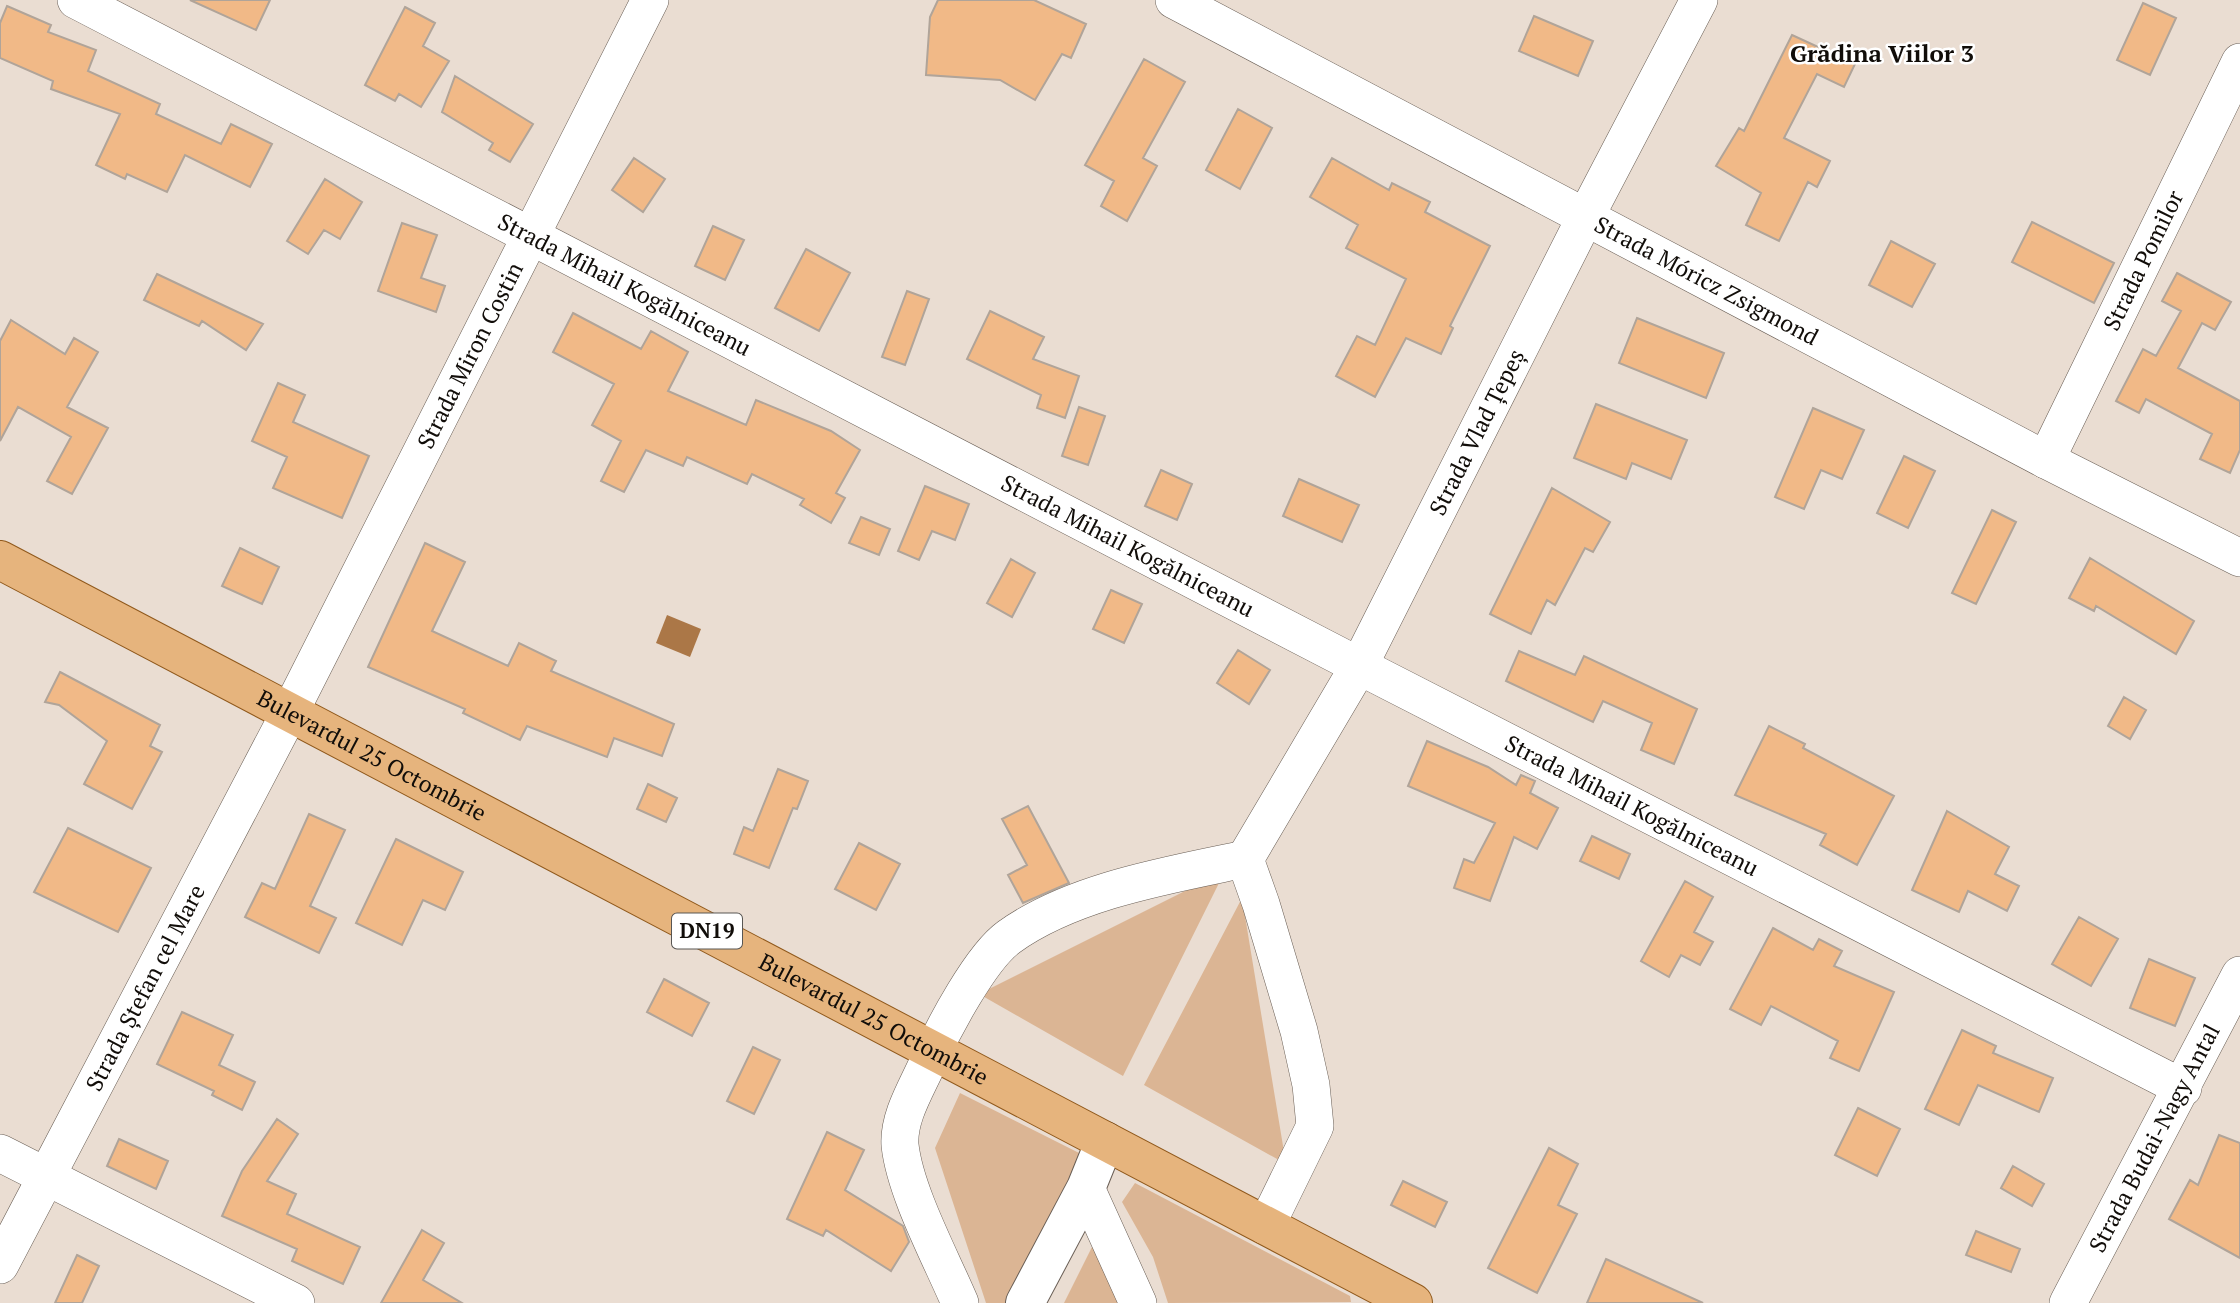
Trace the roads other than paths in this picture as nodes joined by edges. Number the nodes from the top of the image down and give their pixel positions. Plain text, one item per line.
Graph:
1 (76, 0) edge
2 (650, 0) edge
3 (1174, 0) edge
4 (1699, 0) edge
5 (2240, 62) edge
6 (1586, 216) junction
7 (529, 237) junction
8 (2046, 460) junction
9 (2240, 558) edge
10 (0, 560) edge
11 (1359, 666) junction
12 (291, 710) junction
13 (1245, 859) junction
14 (2240, 975) edge
15 (933, 1051) junction
16 (2183, 1088) junction
17 (1105, 1141) junction
18 (0, 1153) edge
19 (46, 1176) junction
20 (1086, 1188) junction
21 (1266, 1226) junction
22 (0, 1265) edge
23 (296, 1303) edge
24 (960, 1303) edge
25 (1025, 1303) edge
26 (1138, 1303) edge
27 (1413, 1303) edge
28 (2068, 1303) edge

1 - 7 street, Strada Mihail Kogălniceanu
2 - 7 street, Strada Miron Costin
3 - 6 street, Strada Móricz Zsigmond
4 - 6 street, Strada Vlad Țepeș
5 - 8 street, Strada Pomilor
6 - 8 street, Strada Móricz Zsigmond
6 - 11 street, Strada Vlad Țepeș
7 - 11 street, Strada Mihail Kogălniceanu
7 - 12 street, Strada Miron Costin
8 - 9 street, Strada Móricz Zsigmond
10 - 12 main road, Bulevardul 25 Octombrie / DN19
11 - 13 street, Strada Vlad Țepeș
11 - 16 street, Strada Mihail Kogălniceanu
12 - 15 main road, Bulevardul 25 Octombrie / DN19
12 - 19 street, Strada Ștefan cel Mare
13 - 15 street
13 - 21 street
14 - 16 street, Strada Budai-Nagy Antal
15 - 17 main road, Bulevardul 25 Octombrie / DN19
15 - 24 street
16 - 28 street, Strada Budai-Nagy Antal
17 - 20 street
17 - 21 main road, Bulevardul 25 Octombrie / DN19
18 - 19 street
19 - 22 street, Strada Ștefan cel Mare
19 - 23 street
20 - 25 street
20 - 26 street
21 - 27 main road, Bulevardul 25 Octombrie / DN19

